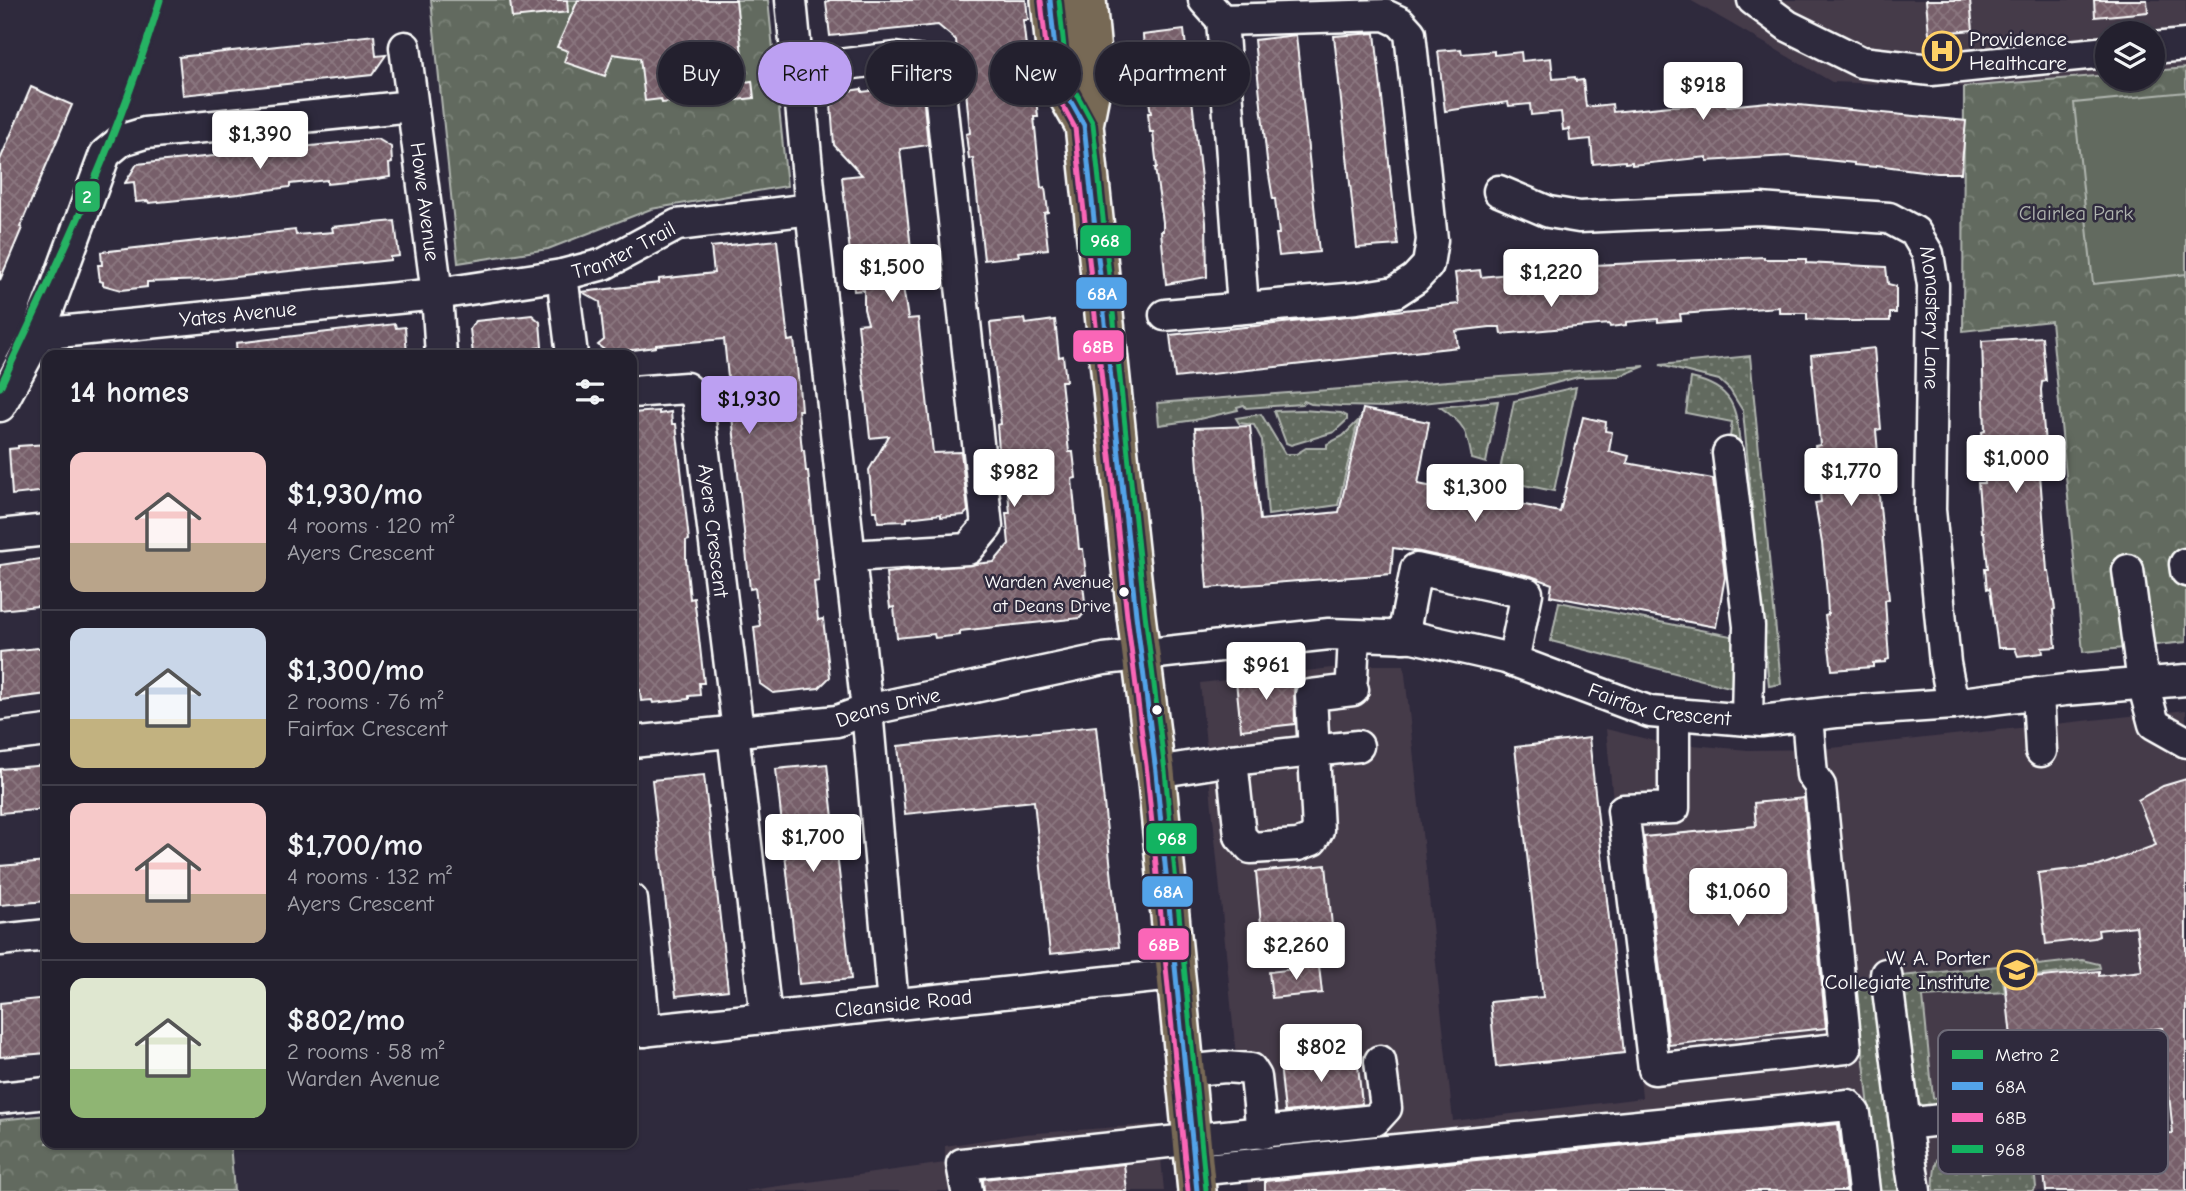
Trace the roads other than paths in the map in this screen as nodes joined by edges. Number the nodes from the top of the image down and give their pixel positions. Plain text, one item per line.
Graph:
1 (791, 0) edge
2 (1050, 0) edge
3 (1087, 0) edge
4 (1753, 0) edge
5 (1213, 10) edge
6 (795, 42) edge
7 (2186, 45) edge
8 (405, 47) dead end
9 (2165, 47) edge
10 (2095, 53) edge
11 (852, 63) edge
12 (801, 105) edge
13 (412, 106) junction
14 (1084, 125) junction
15 (1499, 191) dead end
16 (811, 209) junction
17 (562, 275) junction
18 (437, 294) junction
19 (1243, 307) junction
20 (1165, 315) dead end
21 (39, 334) junction
22 (441, 350) edge
23 (571, 350) edge
24 (637, 392) edge
25 (0, 406) edge
26 (1728, 453) dead end
27 (42, 531) edge
28 (0, 535) edge
29 (850, 556) junction
30 (2185, 564) edge
31 (2129, 570) dead end
32 (2186, 571) edge
33 (1354, 636) junction
34 (1402, 637) junction
35 (1142, 654) junction
36 (1513, 661) junction
37 (2186, 680) edge
38 (2143, 683) junction
39 (2038, 693) junction
40 (1953, 704) junction
41 (867, 709) junction
42 (1674, 714) junction
43 (1807, 716) junction
44 (1747, 720) junction
45 (42, 732) edge
46 (735, 732) junction
47 (0, 737) edge
48 (637, 742) edge
49 (2186, 742) edge
50 (1358, 746) dead end
51 (2041, 751) dead end
52 (1315, 752) junction
53 (1232, 760) junction
54 (1156, 772) junction
55 (42, 936) edge
56 (0, 940) edge
57 (1886, 974) dead end
58 (1174, 975) junction
59 (893, 1005) junction
60 (637, 1010) edge
61 (766, 1018) junction
62 (638, 1032) edge
63 (1380, 1061) dead end
64 (1184, 1070) junction
65 (42, 1094) edge
66 (0, 1098) edge
67 (1938, 1120) edge
68 (1905, 1124) junction
69 (1262, 1133) junction
70 (1195, 1166) edge
71 (967, 1191) edge
72 (1864, 1191) edge
73 (1915, 1191) edge

1 - 6 street
2 - 14 main road
3 - 14 main road
4 - 10 street
5 - 19 street
5 - 19 street
7 - 9 street
8 - 13 street, Howe Avenue
11 - 29 street
12 - 16 street
13 - 18 street, Howe Avenue
13 - 21 street
14 - 35 main road
15 - 40 street, Monastery Lane
16 - 17 street, Tranter Trail
16 - 29 street
17 - 18 street, Tranter Trail
17 - 23 street
18 - 21 street, Yates Avenue
18 - 22 street, Howe Avenue
19 - 20 street
21 - 25 street
24 - 46 street, Ayers Crescent
26 - 44 street
27 - 28 street
29 - 41 street
30 - 32 street
31 - 38 street
33 - 34 street, Fairfax Crescent
33 - 35 street, Fairfax Crescent
33 - 52 street
34 - 36 street, Fairfax Crescent
34 - 36 street
35 - 41 street, Deans Drive
35 - 54 main road
36 - 42 street, Fairfax Crescent
37 - 38 street, Fairfax Crescent
38 - 39 street, Fairfax Crescent
38 - 49 street
39 - 40 street, Fairfax Crescent
39 - 51 street
40 - 43 street, Fairfax Crescent
41 - 46 street, Deans Drive
41 - 59 street
42 - 43 street
42 - 44 street, Fairfax Crescent
43 - 44 street, Fairfax Crescent
45 - 47 street
46 - 48 street, Deans Drive
46 - 61 street, Ayers Crescent
50 - 52 street
52 - 53 street
52 - 53 street
53 - 54 street
54 - 58 main road
55 - 56 street
57 - 68 street
58 - 59 street, Cleanside Road
58 - 64 main road
59 - 61 street, Cleanside Road
60 - 62 street
61 - 62 street, Cleanside Road
63 - 69 street
64 - 69 street
64 - 70 main road
65 - 66 street
67 - 68 street
68 - 73 street
69 - 70 street
70 - 71 street
70 - 72 street

